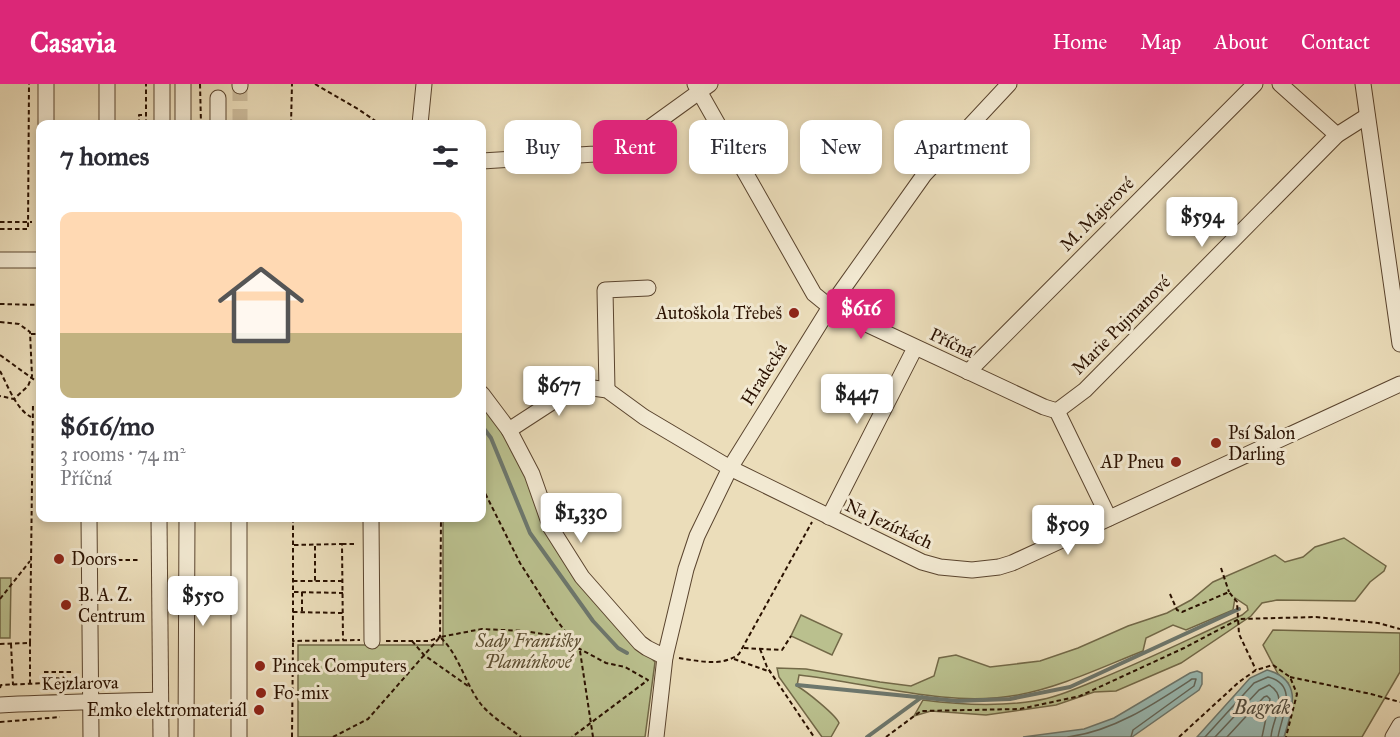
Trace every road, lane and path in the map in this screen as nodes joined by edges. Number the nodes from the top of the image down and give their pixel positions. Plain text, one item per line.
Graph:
1 (29, 84) edge
2 (46, 84) edge
3 (107, 84) edge
4 (146, 84) edge
5 (162, 84) edge
6 (183, 84) edge
7 (201, 84) edge
8 (292, 84) edge
9 (315, 84) edge
10 (424, 84) edge
11 (1009, 84) edge
12 (1255, 84) edge
13 (1280, 84) edge
14 (1362, 84) edge
15 (701, 87) edge
16 (218, 98) dead end
17 (146, 115) junction
18 (1367, 116) junction
19 (46, 120) edge
20 (107, 120) edge
21 (139, 120) edge
22 (146, 120) edge
23 (158, 120) edge
24 (183, 120) edge
25 (201, 120) edge
26 (218, 120) edge
27 (291, 120) edge
28 (374, 120) edge
29 (420, 120) edge
30 (1337, 135) junction
31 (486, 161) edge
32 (0, 222) edge
33 (32, 222) dead end
34 (0, 229) edge
35 (0, 260) edge
36 (36, 260) edge
37 (648, 288) dead end
38 (0, 304) edge
39 (36, 304) edge
40 (830, 307) junction
41 (0, 322) edge
42 (31, 334) junction
43 (36, 334) edge
44 (1400, 344) edge
45 (915, 348) junction
46 (0, 355) edge
47 (0, 371) edge
48 (968, 372) junction
49 (32, 376) junction
50 (36, 380) edge
51 (1400, 384) edge
52 (607, 390) junction
53 (0, 396) edge
54 (14, 399) junction
55 (486, 399) edge
56 (33, 403) dead end
57 (1057, 411) junction
58 (32, 417) junction
59 (509, 430) junction
60 (730, 468) junction
61 (486, 495) edge
62 (823, 514) junction
63 (1109, 518) junction
64 (89, 522) edge
65 (159, 522) edge
66 (187, 522) edge
67 (239, 522) edge
68 (371, 522) edge
69 (315, 544) junction
70 (342, 544) junction
71 (356, 544) dead end
72 (294, 545) dead end
73 (101, 560) dead end
74 (139, 560) dead end
75 (30, 561) junction
76 (1221, 568) dead end
77 (293, 581) dead end
78 (343, 581) junction
79 (315, 582) junction
80 (293, 592) dead end
81 (302, 592) junction
82 (1228, 592) junction
83 (343, 593) junction
84 (1170, 594) dead end
85 (0, 598) edge
86 (293, 612) dead end
87 (302, 612) junction
88 (344, 613) junction
89 (1239, 620) junction
90 (1400, 629) edge
91 (791, 636) dead end
92 (440, 637) junction
93 (571, 638) junction
94 (293, 640) dead end
95 (343, 640) dead end
96 (372, 640) dead end
97 (412, 641) dead end
98 (30, 643) junction
99 (0, 644) edge
100 (11, 644) junction
101 (744, 648) junction
102 (760, 649) junction
103 (580, 650) junction
104 (424, 655) junction
105 (665, 657) junction
106 (733, 659) junction
107 (1256, 669) junction
108 (71, 672) dead end
109 (771, 672) junction
110 (1290, 677) junction
111 (78, 679) dead end
112 (47, 683) dead end
113 (30, 684) junction
114 (13, 685) junction
115 (0, 688) edge
116 (470, 688) junction
117 (160, 700) junction
118 (90, 702) junction
119 (1400, 702) edge
120 (0, 705) edge
121 (61, 717) dead end
122 (0, 722) edge
123 (591, 723) junction
124 (1400, 725) edge
125 (91, 737) edge
126 (161, 737) edge
127 (186, 737) edge
128 (239, 737) edge
129 (292, 737) edge
130 (333, 737) edge
131 (520, 737) edge
132 (572, 737) edge
133 (594, 737) edge
134 (656, 737) edge
135 (814, 737) edge
136 (886, 737) edge
137 (1179, 737) edge
138 (1286, 737) edge
139 (1393, 737) edge

1 - 34 path
2 - 19 street
3 - 20 street
4 - 17 path
5 - 23 street
6 - 24 street
7 - 25 path
8 - 27 path
9 - 28 path
10 - 29 street
11 - 40 street, Hradecká
12 - 48 street, M. Majerové
13 - 30 street
14 - 18 street
15 - 31 street
15 - 40 street, Příčná
16 - 26 street
17 - 21 path
17 - 22 path
17 - 23 path
18 - 30 street, Marie Pujmanové
18 - 44 street
30 - 57 street, Marie Pujmanové
32 - 33 path
35 - 36 street
37 - 52 street
38 - 39 path
40 - 45 street, Příčná
40 - 60 street, Hradecká
41 - 42 path
42 - 43 path
42 - 49 path
45 - 48 street, Příčná
45 - 62 street
46 - 49 path
47 - 54 path
48 - 57 street, Příčná
49 - 50 path
49 - 54 path
51 - 63 street, Na Jezírkách
52 - 59 street
52 - 60 street, Na Jezírkách
53 - 54 path
54 - 58 path
55 - 59 street
56 - 58 path
57 - 63 street
58 - 75 path
59 - 105 street
60 - 62 street, Na Jezírkách
60 - 105 street, Hradecká
61 - 93 path
62 - 63 street, Na Jezírkách
62 - 101 path
64 - 118 street
65 - 117 street
66 - 127 street
67 - 128 street
68 - 96 street
69 - 70 path
69 - 72 path
69 - 79 path
70 - 71 path
70 - 78 path
73 - 74 path
75 - 85 path
75 - 98 path
76 - 82 path
77 - 79 path
78 - 79 path
78 - 83 path
80 - 81 path
81 - 83 path
81 - 87 path
82 - 84 path
82 - 89 path
83 - 88 path
86 - 87 path
87 - 88 path
88 - 95 path
89 - 90 path
89 - 107 path
89 - 136 path
91 - 102 path
92 - 93 path
92 - 104 path
92 - 116 path
93 - 103 path
94 - 129 path
97 - 104 path
98 - 100 path
98 - 113 path
99 - 100 path
100 - 114 path
101 - 102 path
101 - 106 path
102 - 109 path
103 - 123 path
103 - 123 path
104 - 116 path
104 - 130 path
105 - 106 path
105 - 134 street, Hradecká
106 - 109 path
107 - 110 path
107 - 137 path
108 - 111 path
109 - 135 path
110 - 119 path
110 - 138 path
112 - 113 path
113 - 114 path
114 - 115 path
116 - 131 path
117 - 118 street, Kejzlarova
117 - 126 street
118 - 120 street, Kejzlarova
118 - 125 street
121 - 122 path
123 - 132 path
123 - 133 path
124 - 139 street

